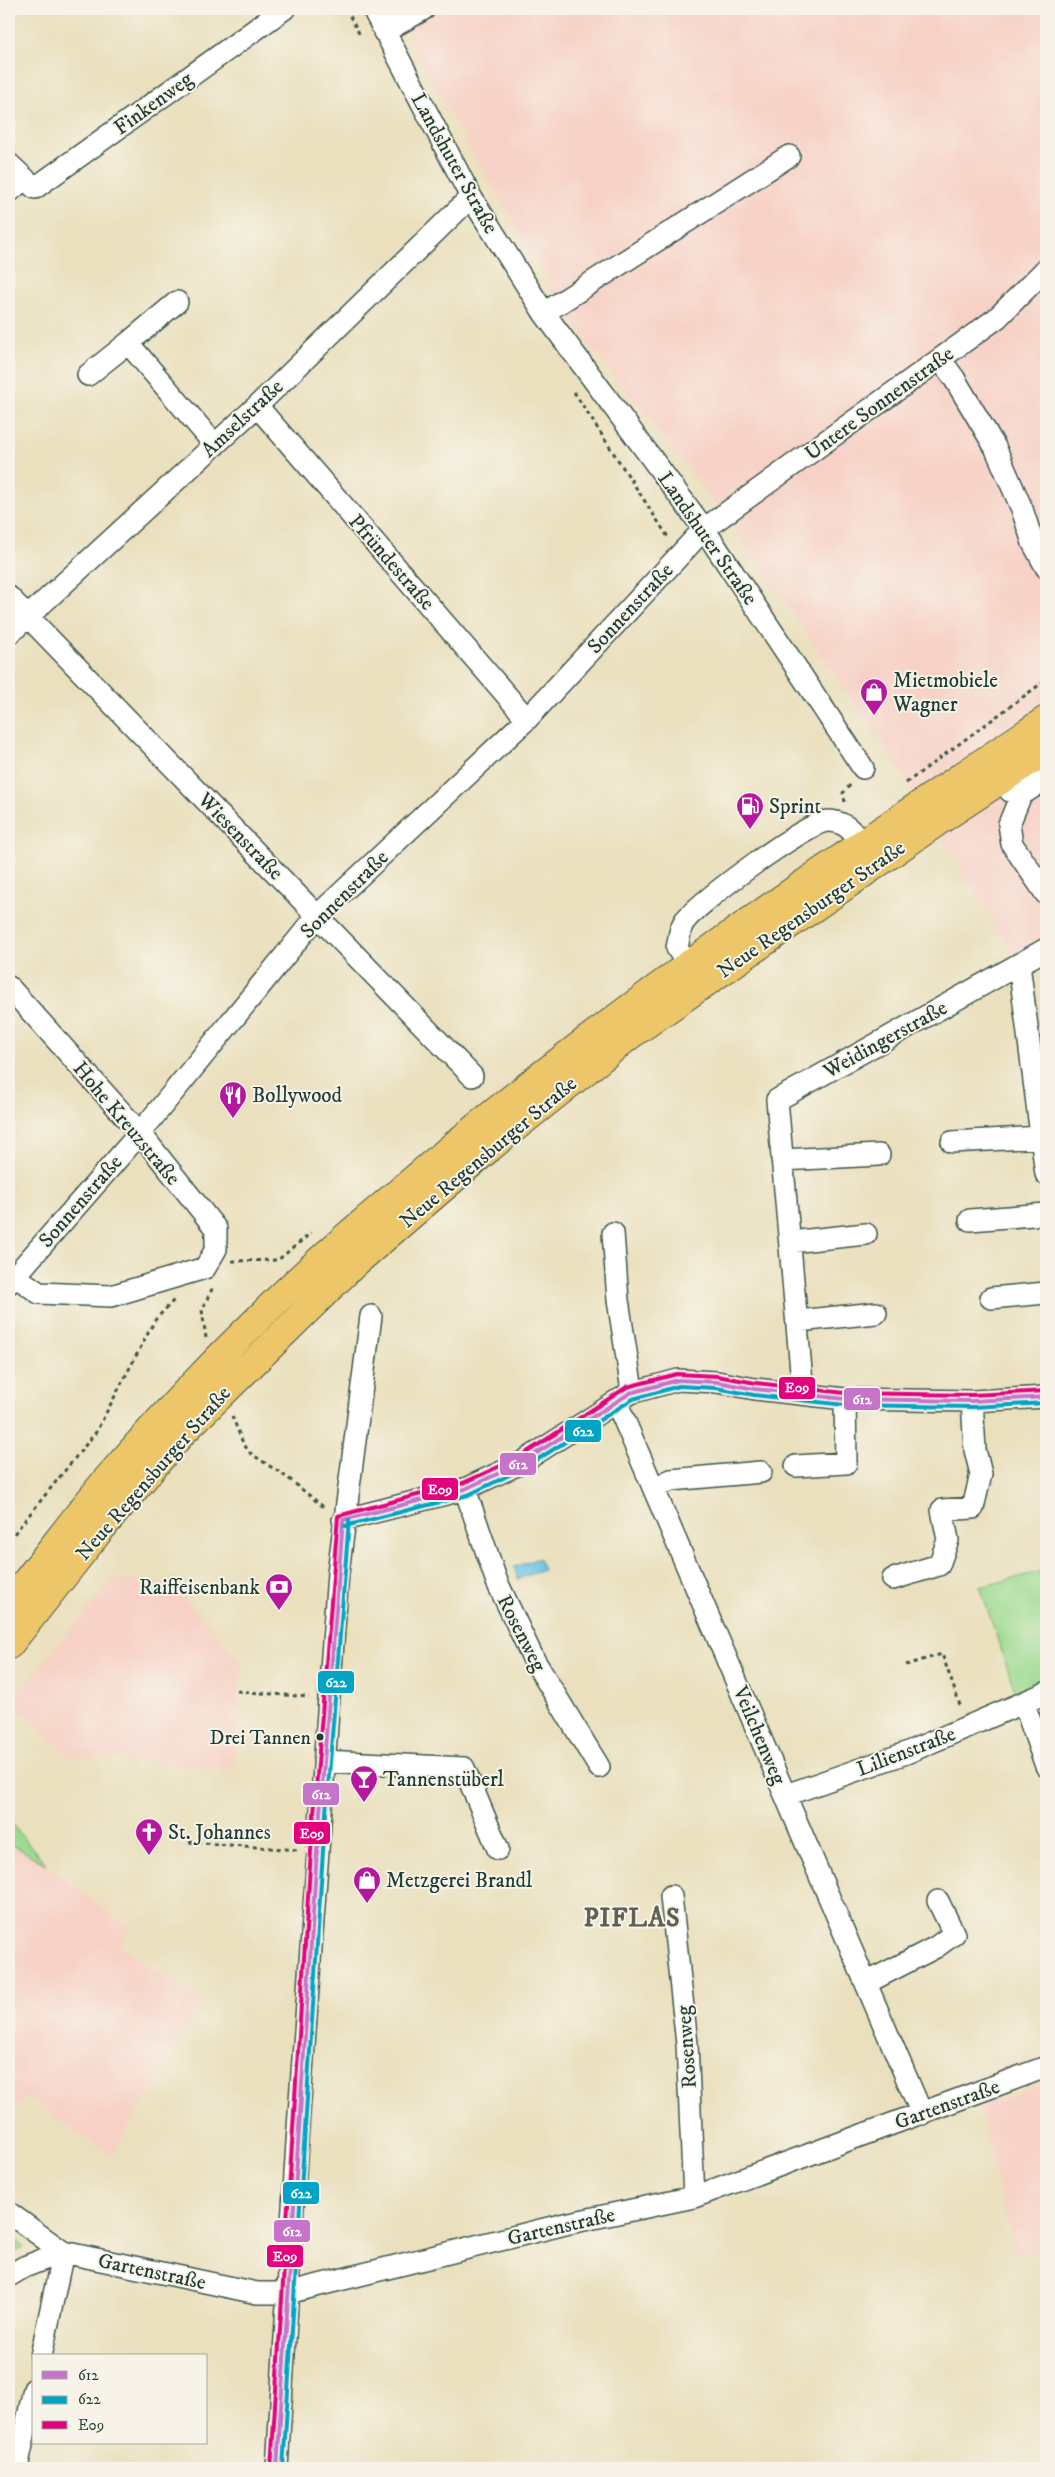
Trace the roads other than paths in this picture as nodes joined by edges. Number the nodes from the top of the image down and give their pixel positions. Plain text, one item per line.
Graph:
1 (284, 9) edge
2 (373, 9) edge
3 (424, 9) edge
4 (384, 32) junction
5 (789, 156) dead end
6 (9, 164) edge
7 (17, 185) edge
8 (471, 197) junction
9 (1046, 269) edge
10 (177, 302) dead end
11 (544, 313) junction
12 (128, 343) junction
13 (940, 359) junction
14 (88, 375) dead end
15 (257, 406) junction
16 (215, 445) junction
17 (704, 528) junction
18 (1046, 567) edge
19 (9, 597) edge
20 (26, 617) junction
21 (9, 634) edge
22 (527, 719) junction
23 (1046, 720) edge
24 (1046, 750) edge
25 (863, 768) road end
26 (1046, 779) edge
27 (993, 786) junction
28 (1022, 795) junction
29 (855, 834) junction
30 (1046, 894) edge
31 (318, 915) junction
32 (1046, 949) edge
33 (687, 964) junction
34 (1019, 964) junction
35 (9, 987) edge
36 (472, 1076) dead end
37 (140, 1133) junction
38 (1042, 1137) junction
39 (952, 1142) dead end
40 (879, 1155) dead end
41 (782, 1160) junction
42 (1046, 1174) edge
43 (1046, 1214) edge
44 (970, 1220) dead end
45 (613, 1233) dead end
46 (866, 1234) dead end
47 (790, 1242) junction
48 (12, 1280) edge
49 (1046, 1293) edge
50 (991, 1298) dead end
51 (876, 1313) dead end
52 (371, 1316) dead end
53 (798, 1321) junction
54 (803, 1393) junction
55 (623, 1397) junction
56 (1046, 1397) edge
57 (845, 1399) junction
58 (972, 1401) junction
59 (796, 1466) dead end
60 (760, 1472) dead end
61 (654, 1488) junction
62 (465, 1490) junction
63 (343, 1520) junction
64 (893, 1579) dead end
65 (9, 1603) edge
66 (9, 1644) edge
67 (1046, 1693) edge
68 (1024, 1704) junction
69 (324, 1761) junction
70 (1046, 1766) edge
71 (599, 1767) dead end
72 (786, 1796) junction
73 (498, 1849) dead end
74 (671, 1896) dead end
75 (938, 1901) dead end
76 (866, 1984) junction
77 (1046, 2067) edge
78 (922, 2114) junction
79 (694, 2197) junction
80 (11, 2217) edge
81 (62, 2252) junction
82 (9, 2276) edge
83 (287, 2293) junction
84 (41, 2354) edge
85 (32, 2398) edge
86 (17, 2468) edge
87 (277, 2468) edge

1 - 7 street, Finkenweg
2 - 4 street, Landshuter Straße
3 - 4 street
4 - 8 street, Landshuter Straße
5 - 11 street
6 - 7 street, Finkenweg
8 - 11 street, Landshuter Straße
8 - 15 street, Amselstraße
9 - 13 street, Untere Sonnenstraße
10 - 12 street
11 - 17 street, Landshuter Straße
12 - 14 street
12 - 16 street
13 - 17 street, Untere Sonnenstraße
13 - 18 street
15 - 16 street, Amselstraße
15 - 22 street, Pfründestraße
16 - 20 street, Amselstraße
17 - 22 street, Sonnenstraße
17 - 25 street, Landshuter Straße
19 - 20 street, Wiesenstraße
20 - 21 street, Amselstraße
20 - 31 street, Wiesenstraße
22 - 31 street, Sonnenstraße
23 - 29 highway, Neue Regensburger Straße
24 - 27 highway, Neue Regensburger Straße
26 - 28 street
27 - 28 street
27 - 66 highway, Neue Regensburger Straße
28 - 30 street
29 - 33 highway, Neue Regensburger Straße
29 - 33 street
31 - 36 street, Wiesenstraße
31 - 37 street, Sonnenstraße
32 - 34 street, Weidingerstraße
33 - 65 highway, Neue Regensburger Straße
34 - 38 street
34 - 41 street, Weidingerstraße
35 - 37 street, Hohe Kreuzstraße
37 - 48 street, Sonnenstraße
37 - 48 street, Hohe Kreuzstraße
38 - 39 street
38 - 42 street
40 - 41 street
41 - 47 street, Weidingerstraße
43 - 44 street
45 - 55 street
46 - 47 street
47 - 53 street, Weidingerstraße
49 - 50 street
51 - 53 street
52 - 63 street
53 - 54 street, Weidingerstraße
54 - 55 street
54 - 57 street
55 - 61 street, Veilchenweg
55 - 62 street
56 - 58 street
57 - 58 street
57 - 59 street
58 - 64 street
60 - 61 street
61 - 72 street, Veilchenweg
62 - 63 street
62 - 71 street, Rosenweg
63 - 69 street
67 - 68 street, Lilienstraße
68 - 70 street
68 - 72 street, Lilienstraße
69 - 73 street
69 - 83 street
72 - 76 street, Veilchenweg
74 - 79 street, Rosenweg
75 - 76 street
76 - 78 street, Veilchenweg
77 - 78 street, Gartenstraße
78 - 79 street, Gartenstraße
79 - 83 street, Gartenstraße
80 - 81 street, Gartenstraße
81 - 82 street
81 - 83 street, Gartenstraße
81 - 84 street
83 - 87 street
85 - 86 street

